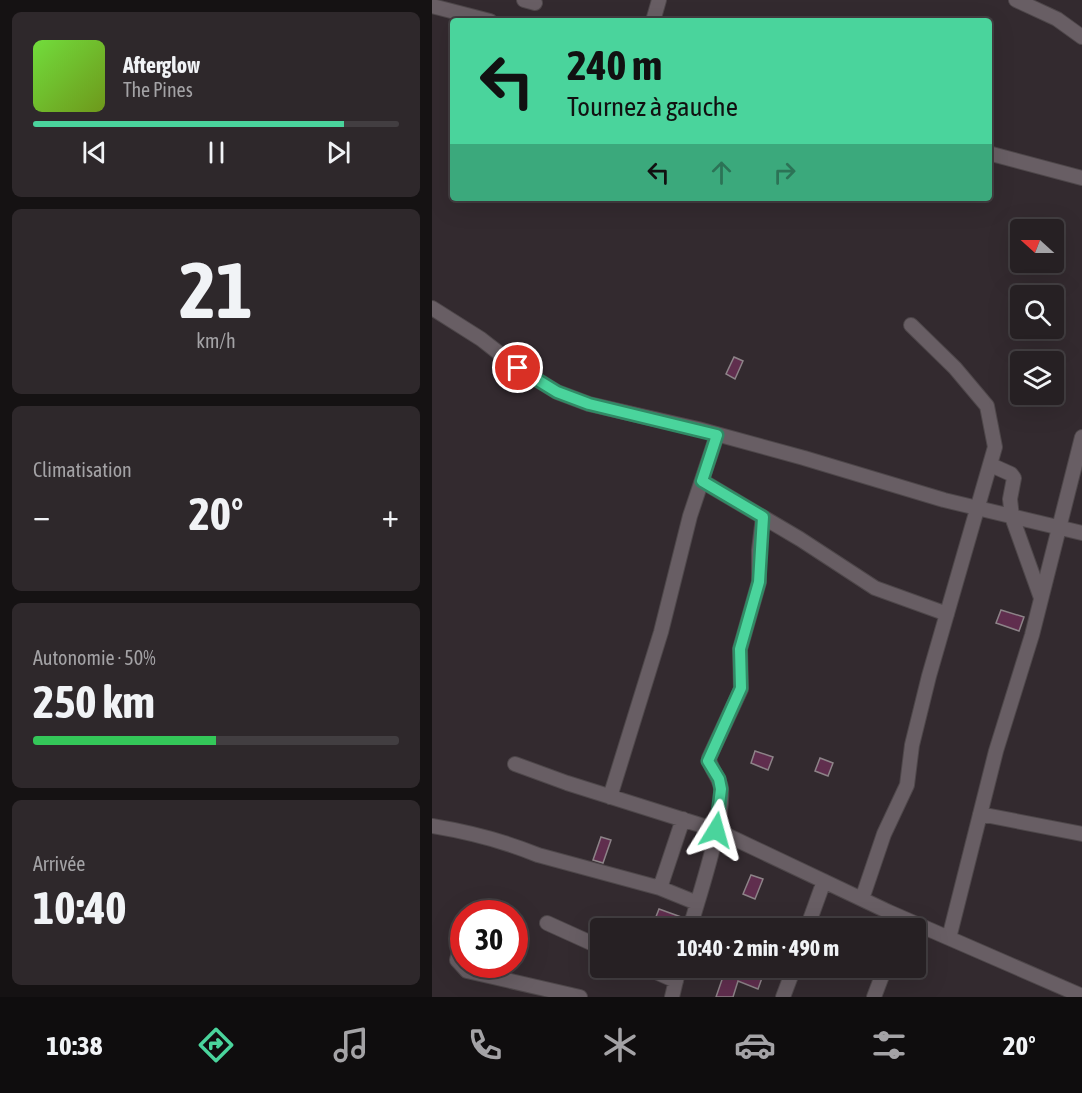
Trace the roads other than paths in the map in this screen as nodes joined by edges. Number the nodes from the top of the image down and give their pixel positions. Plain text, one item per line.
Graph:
1 (659, 0) edge
2 (1016, 0) edge
3 (436, 8) edge
4 (478, 18) edge
5 (654, 18) edge
6 (1082, 37) edge
7 (992, 154) edge
8 (1082, 178) edge
9 (432, 308) edge
10 (911, 325) dead end
11 (717, 435) junction
12 (1082, 437) edge
13 (991, 465) junction
14 (702, 481) junction
15 (977, 508) junction
16 (763, 517) junction
17 (1012, 517) junction
18 (1058, 527) junction
19 (1082, 533) edge
20 (1041, 598) junction
21 (947, 614) junction
22 (515, 764) dead end
23 (610, 797) junction
24 (980, 814) junction
25 (683, 819) junction
26 (432, 826) edge
27 (716, 830) junction
28 (1082, 834) edge
29 (824, 881) junction
30 (660, 888) junction
31 (862, 899) junction
32 (697, 903) junction
33 (693, 918) edge
34 (811, 918) edge
35 (893, 918) edge
36 (547, 923) dead end
37 (926, 931) edge
38 (949, 938) junction
39 (590, 942) edge
40 (497, 978) edge
41 (677, 978) edge
42 (790, 978) edge
43 (881, 978) edge
44 (1082, 996) edge
45 (580, 997) edge
46 (672, 997) edge
47 (783, 997) edge
48 (874, 997) edge

1 - 5 street
2 - 6 street
3 - 4 street
7 - 8 street
9 - 11 street
10 - 13 street
11 - 14 street
11 - 15 street
12 - 18 street
13 - 15 street
13 - 17 street
14 - 16 street
14 - 23 street
15 - 17 street
15 - 21 street
16 - 21 street
16 - 27 street
17 - 18 street
17 - 20 street
18 - 19 street
18 - 20 street
20 - 24 street
21 - 31 street
22 - 23 street
23 - 25 street
24 - 28 street
24 - 38 street
25 - 27 street
25 - 30 street
26 - 30 street
27 - 29 street
27 - 32 street
29 - 31 street
29 - 34 street
30 - 32 street
31 - 35 street
32 - 33 street
36 - 39 street
37 - 38 street
38 - 44 street
40 - 45 street
41 - 46 street
42 - 47 street
43 - 48 street

